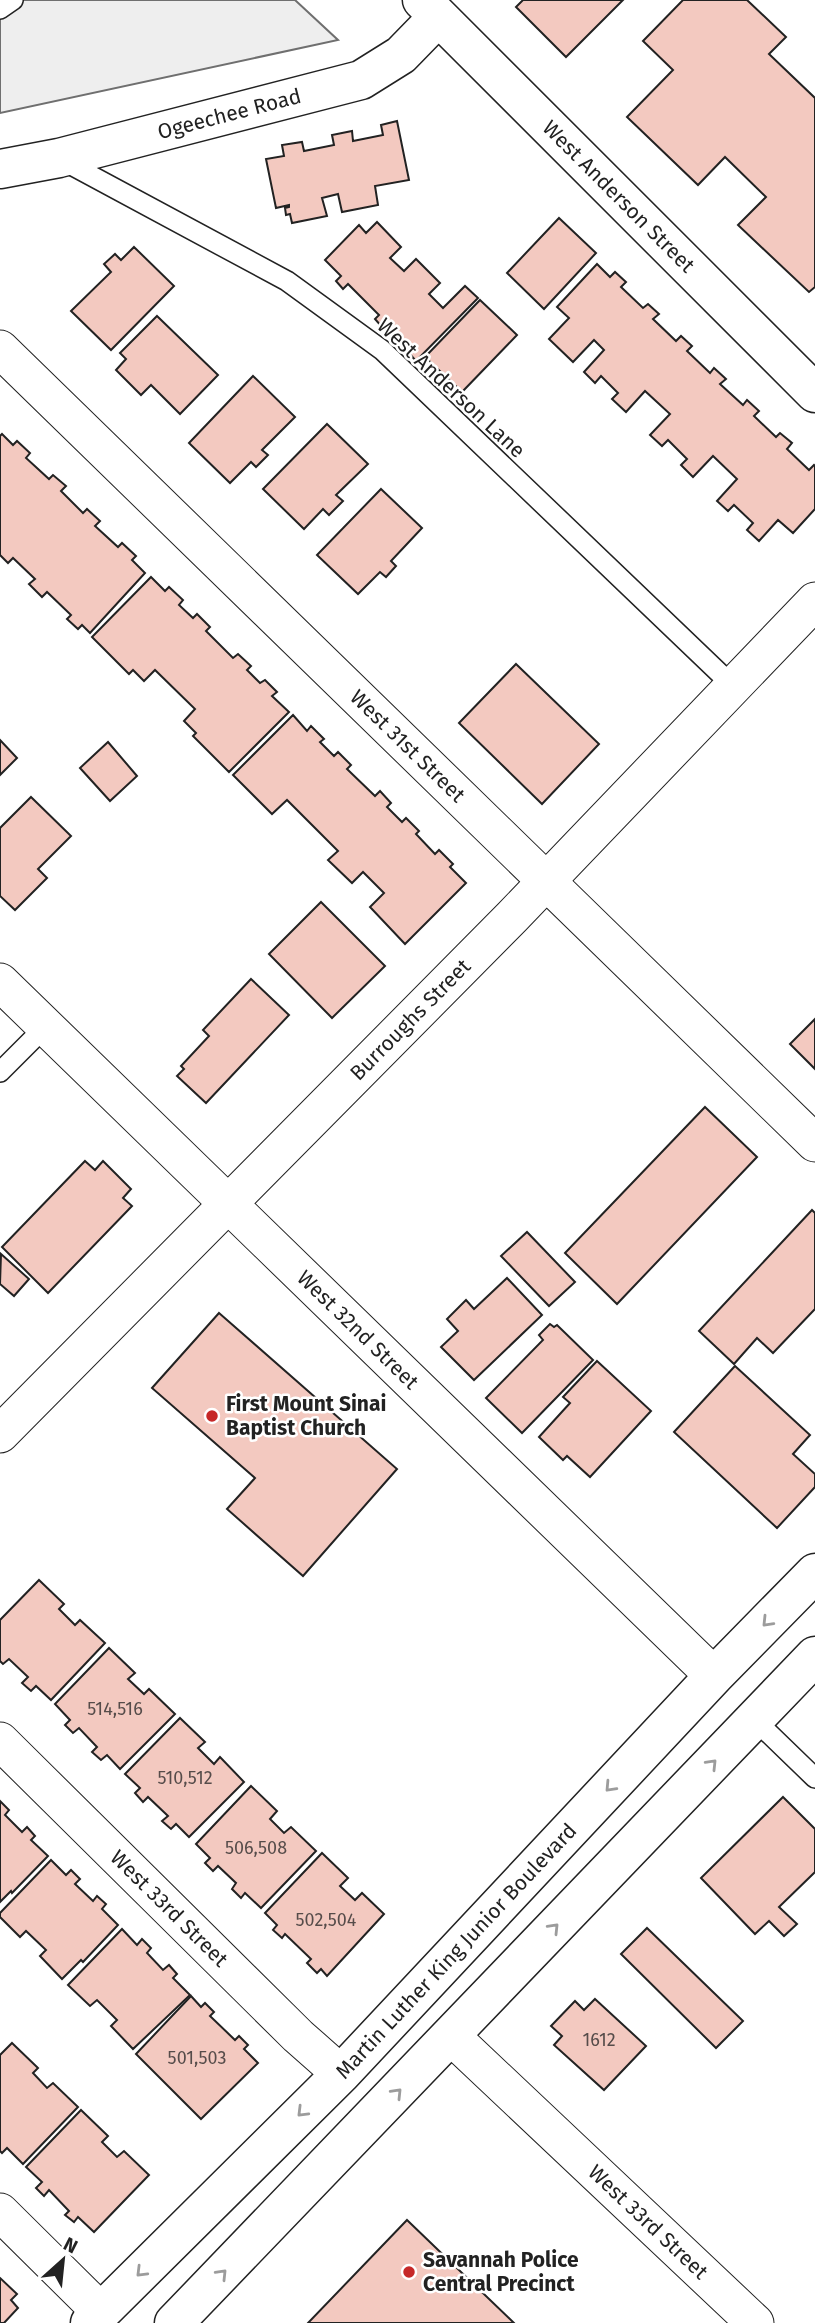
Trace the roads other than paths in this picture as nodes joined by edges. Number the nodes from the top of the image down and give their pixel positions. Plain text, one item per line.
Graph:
1 (13, 0) edge
2 (439, 6) edge
3 (0, 9) edge
4 (59, 158) junction
5 (0, 169) edge
6 (0, 349) edge
7 (815, 393) edge
8 (815, 601) edge
9 (734, 687) junction
10 (546, 881) junction
11 (0, 982) edge
12 (46, 1026) junction
13 (0, 1072) edge
14 (815, 1143) edge
15 (227, 1203) junction
16 (0, 1434) edge
17 (815, 1573) edge
18 (815, 1656) edge
19 (714, 1676) junction
20 (755, 1720) junction
21 (0, 1741) edge
22 (815, 1778) edge
23 (451, 2036) junction
24 (341, 2074) junction
25 (0, 2212) edge
26 (96, 2317) edge
27 (174, 2323) edge
28 (755, 2323) edge

1 - 3 lane
2 - 4 main road, Ogeechee Road
2 - 7 main road, West Anderson Street
4 - 5 main road, Ogeechee Road
4 - 9 lane, West Anderson Lane
6 - 10 street, West 31st Street
8 - 9 street, Burroughs Street
9 - 10 street, Burroughs Street
10 - 14 street, West 31st Street
10 - 15 street, Burroughs Street
11 - 12 street, West 32nd Street
12 - 13 lane
12 - 15 street, West 32nd Street
15 - 16 street, Burroughs Street
15 - 19 street, West 32nd Street
17 -> 19 main road, Martin Luther King Junior Boulevard
18 - 20 main road
19 -> 24 main road, Martin Luther King Junior Boulevard
20 - 22 lane
23 -> 20 main road
21 - 24 street, West 33rd Street
27 -> 23 main road
23 - 28 street, West 33rd Street
24 -> 26 main road, Martin Luther King Junior Boulevard
25 - 26 street

